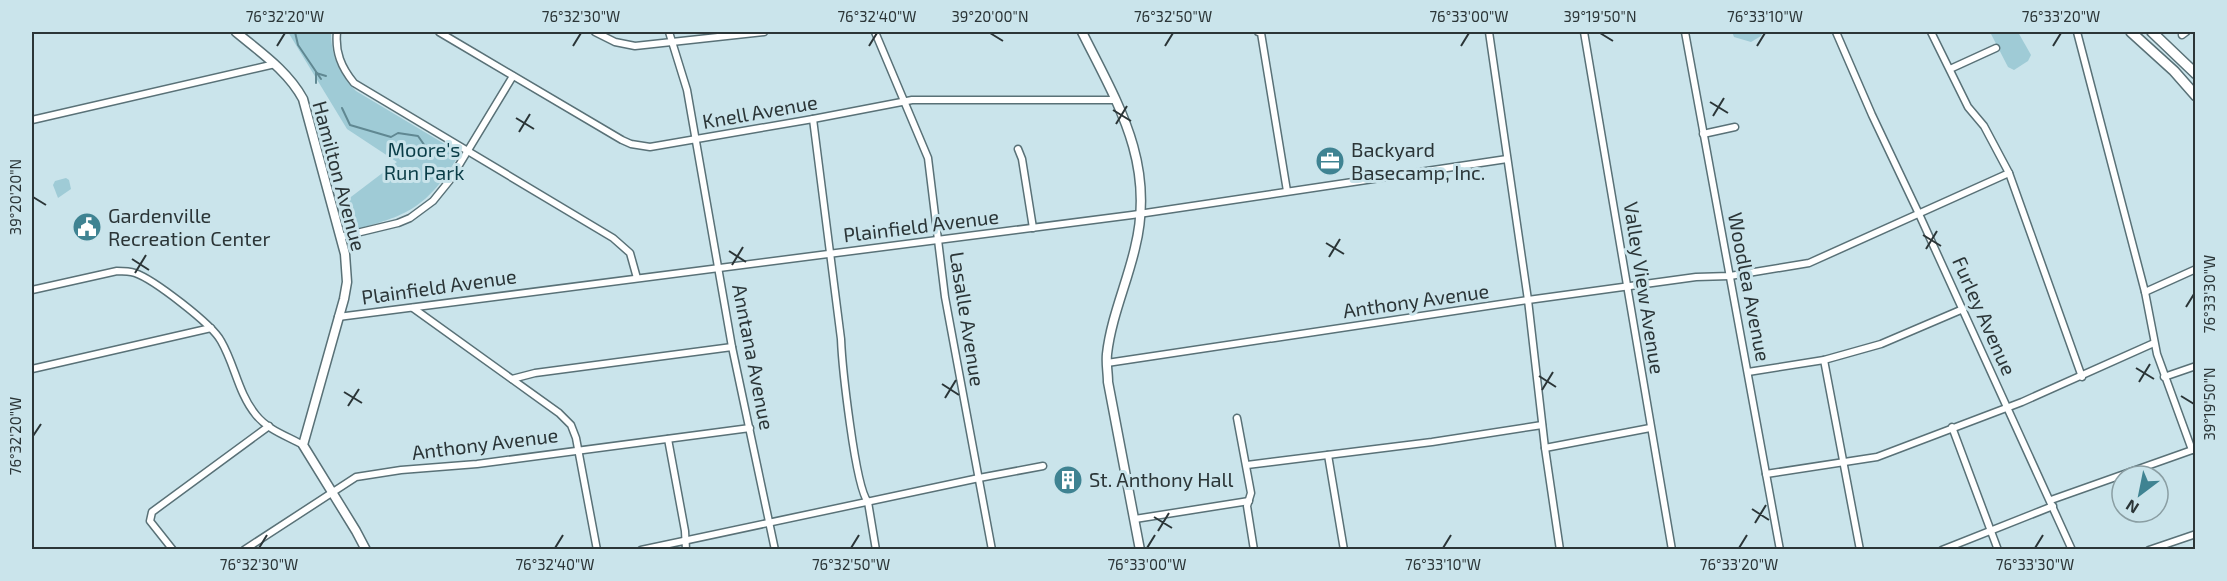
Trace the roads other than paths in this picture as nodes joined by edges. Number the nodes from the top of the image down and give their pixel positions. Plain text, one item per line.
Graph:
1 (236, 32) edge
2 (337, 32) edge
3 (439, 32) edge
4 (595, 32) edge
5 (669, 32) edge
6 (764, 32) edge
7 (875, 32) edge
8 (1082, 32) edge
9 (1260, 32) edge
10 (1489, 32) edge
11 (1584, 32) edge
12 (1685, 32) edge
13 (1836, 32) edge
14 (1931, 32) edge
15 (2077, 32) edge
16 (2131, 32) edge
17 (2152, 32) edge
18 (672, 42) junction
19 (1996, 48) dead end
20 (275, 64) junction
21 (1950, 69) junction
22 (2196, 74) edge
23 (513, 76) junction
24 (2196, 96) edge
25 (1116, 100) junction
26 (903, 102) junction
27 (813, 119) junction
28 (32, 120) edge
29 (1735, 127) dead end
30 (1703, 134) junction
31 (696, 139) junction
32 (1018, 149) dead end
33 (468, 151) junction
34 (1507, 159) junction
35 (2009, 173) junction
36 (1287, 191) junction
37 (1142, 213) junction
38 (1920, 214) junction
39 (1033, 228) junction
40 (340, 237) junction
41 (938, 240) junction
42 (830, 254) junction
43 (719, 268) junction
44 (2196, 269) edge
45 (1730, 276) junction
46 (638, 278) junction
47 (1627, 286) junction
48 (32, 290) edge
49 (2145, 292) junction
50 (1528, 300) junction
51 (413, 308) junction
52 (1963, 309) junction
53 (339, 317) junction
54 (211, 328) junction
55 (2154, 343) junction
56 (732, 347) junction
57 (1824, 360) junction
58 (1107, 363) junction
59 (2196, 366) edge
60 (32, 369) edge
61 (1748, 372) junction
62 (2082, 377) junction
63 (2164, 377) junction
64 (512, 379) junction
65 (2007, 407) junction
66 (1237, 418) dead end
67 (1542, 425) junction
68 (269, 426) junction
69 (1952, 427) junction
70 (750, 428) junction
71 (1650, 428) junction
72 (668, 439) junction
73 (303, 445) junction
74 (1545, 448) junction
75 (579, 449) junction
76 (2194, 449) edge
77 (1328, 455) junction
78 (1843, 462) junction
79 (1247, 465) junction
80 (1043, 466) dead end
81 (1766, 474) junction
82 (979, 477) junction
83 (331, 493) junction
84 (1249, 501) junction
85 (868, 502) junction
86 (2052, 503) junction
87 (1134, 519) junction
88 (770, 522) junction
89 (1991, 530) junction
90 (2196, 534) edge
91 (686, 539) junction
92 (173, 549) edge
93 (244, 549) edge
94 (366, 549) edge
95 (597, 549) edge
96 (641, 549) edge
97 (686, 549) edge
98 (775, 549) edge
99 (876, 549) edge
100 (992, 549) edge
101 (1140, 549) edge
102 (1254, 549) edge
103 (1344, 549) edge
104 (1560, 549) edge
105 (1672, 549) edge
106 (1780, 549) edge
107 (1860, 549) edge
108 (1942, 549) edge
109 (1998, 549) edge
110 (2072, 549) edge
111 (2149, 549) edge

1 - 20 street, Hamilton Avenue
2 - 33 street
3 - 23 street, Knell Avenue
4 - 18 street
5 - 18 street, Anntana Avenue
6 - 18 street
7 - 26 street, Lasalle Avenue
8 - 25 street
9 - 36 street
10 - 34 street
11 - 47 street, Valley View Avenue
12 - 30 street, Woodlea Avenue
13 - 38 street, Furley Avenue
14 - 21 street
15 - 49 street
16 - 24 main road
17 - 22 main road
18 - 31 street, Anntana Avenue
19 - 21 street
20 - 28 street
20 - 40 street, Hamilton Avenue
21 - 35 street
23 - 31 street, Knell Avenue
23 - 33 street
25 - 26 street, Knell Avenue
25 - 37 street
26 - 27 street, Knell Avenue
26 - 41 street, Lasalle Avenue
27 - 31 street, Knell Avenue
27 - 42 street
29 - 30 street
30 - 45 street, Woodlea Avenue
31 - 43 street, Anntana Avenue
32 - 39 street
33 - 40 street
33 - 46 street
34 - 36 street, Plainfield Avenue
34 - 50 street
35 - 38 street, Anthony Avenue
35 - 62 street
36 - 37 street, Plainfield Avenue
37 - 39 street, Plainfield Avenue
37 - 58 street
38 - 45 street, Anthony Avenue
38 - 52 street, Furley Avenue
39 - 41 street, Plainfield Avenue
40 - 53 street, Hamilton Avenue
41 - 42 street, Plainfield Avenue
41 - 82 street, Lasalle Avenue
42 - 43 street, Plainfield Avenue
42 - 85 street
43 - 46 street, Plainfield Avenue
43 - 56 street, Anntana Avenue
44 - 49 street
45 - 47 street, Anthony Avenue
45 - 61 street, Woodlea Avenue
46 - 51 street, Plainfield Avenue
47 - 50 street, Anthony Avenue
47 - 71 street, Valley View Avenue
48 - 54 street
49 - 55 street
50 - 58 street, Anthony Avenue
50 - 67 street
51 - 53 street, Plainfield Avenue
51 - 64 street
52 - 57 street
52 - 65 street, Furley Avenue
53 - 73 street, Hamilton Avenue
54 - 60 street
54 - 68 street
55 - 62 street
55 - 63 street
56 - 64 street
56 - 70 street, Anntana Avenue
57 - 61 street
57 - 78 street
58 - 87 street
59 - 63 street
61 - 81 street, Woodlea Avenue
62 - 65 street
63 - 76 street
64 - 75 street
65 - 69 street
65 - 86 street, Furley Avenue
66 - 79 street
67 - 74 street
67 - 77 street
68 - 73 street
68 - 92 street
69 - 78 street
69 - 89 street
70 - 72 street, Anthony Avenue
70 - 88 street, Anntana Avenue
71 - 74 street
71 - 105 street, Valley View Avenue
72 - 75 street, Anthony Avenue
72 - 91 street
73 - 83 street
74 - 104 street
75 - 83 street, Anthony Avenue
75 - 95 street
76 - 86 street
77 - 79 street
77 - 103 street
78 - 81 street
78 - 107 street
79 - 84 street
80 - 82 street
81 - 106 street, Woodlea Avenue
82 - 85 street
82 - 100 street, Lasalle Avenue
83 - 93 street, Anthony Avenue
83 - 94 street
84 - 87 street
84 - 102 street
85 - 88 street
85 - 99 street
86 - 89 street
86 - 110 street, Furley Avenue
87 - 101 street
88 - 91 street
88 - 98 street, Anntana Avenue
89 - 108 street
89 - 109 street
90 - 111 street
91 - 96 street
91 - 97 street

